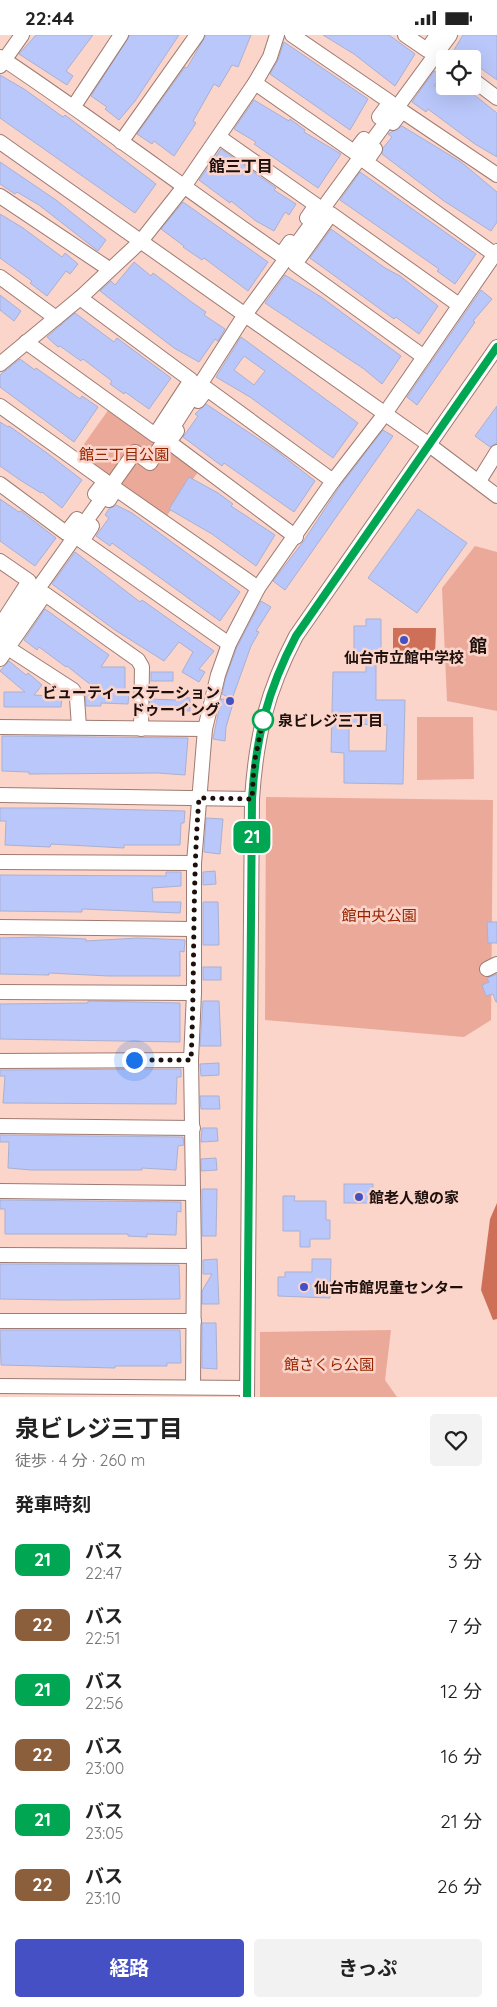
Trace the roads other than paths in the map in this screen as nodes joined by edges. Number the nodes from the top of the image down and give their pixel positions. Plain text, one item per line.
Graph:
1 (22, 35) edge
2 (121, 35) edge
3 (197, 35) edge
4 (278, 35) edge
5 (292, 35) edge
6 (405, 35) edge
7 (437, 35) edge
8 (450, 35) edge
9 (458, 35) edge
10 (447, 50) edge
11 (2, 61) edge
12 (255, 83) junction
13 (481, 85) edge
14 (497, 97) edge
15 (74, 106) junction
16 (219, 137) junction
17 (0, 142) edge
18 (121, 142) junction
19 (497, 175) edge
20 (183, 188) junction
21 (0, 196) edge
22 (141, 241) junction
23 (496, 253) edge
24 (109, 269) junction
25 (0, 277) edge
26 (80, 298) junction
27 (459, 305) junction
28 (244, 316) junction
29 (56, 318) junction
30 (26, 342) junction
31 (497, 347) edge
32 (424, 357) junction
33 (0, 364) edge
34 (0, 406) edge
35 (384, 415) junction
36 (428, 444) junction
37 (497, 452) edge
38 (333, 481) junction
39 (479, 481) junction
40 (0, 484) edge
41 (497, 496) edge
42 (296, 537) junction
43 (0, 561) edge
44 (258, 588) junction
45 (0, 626) edge
46 (229, 644) junction
47 (3, 649) edge
48 (0, 727) edge
49 (79, 727) junction
50 (140, 729) junction
51 (204, 729) junction
52 (0, 795) edge
53 (199, 798) junction
54 (252, 799) junction
55 (0, 862) edge
56 (194, 863) junction
57 (0, 927) edge
58 (193, 929) junction
59 (0, 992) edge
60 (194, 993) junction
61 (191, 1060) junction
62 (0, 1061) edge
63 (0, 1126) edge
64 (193, 1128) junction
65 (0, 1191) edge
66 (192, 1193) junction
67 (0, 1255) edge
68 (194, 1256) junction
69 (0, 1321) edge
70 (194, 1321) junction
71 (193, 1387) junction
72 (2, 1389) edge
73 (247, 1392) edge

1 - 11 street
2 - 15 street
3 - 18 street
4 - 12 street
5 - 12 street
6 - 7 street
8 - 28 street
9 - 10 street
11 - 15 street
12 - 16 street
13 - 14 street
15 - 18 street
16 - 20 street
16 - 20 street
17 - 22 street
18 - 20 street
19 - 23 street
20 - 22 street
21 - 24 street
22 - 24 street
22 - 28 street
23 - 27 street
24 - 26 street
25 - 29 street
26 - 29 street
26 - 30 street
27 - 32 street
27 - 32 street
28 - 35 street
28 - 47 street
29 - 30 street
30 - 33 street
31 - 36 street
32 - 35 street
34 - 40 street
35 - 36 street
35 - 38 street
36 - 39 street
36 - 54 street
37 - 39 street
38 - 42 street
38 - 42 street
39 - 41 street
42 - 44 street
43 - 45 street
44 - 46 street
44 - 46 street
46 - 51 street
47 - 49 street
47 - 50 street
48 - 49 street
49 - 50 street
50 - 51 street
51 - 53 street
52 - 53 street
53 - 54 street
53 - 56 street
54 - 73 street
55 - 56 street
56 - 58 street
57 - 58 street
58 - 60 street
59 - 60 street
60 - 61 street
61 - 62 street
61 - 64 street
63 - 64 street
64 - 66 street
65 - 66 street
66 - 68 street
67 - 68 street
68 - 70 street
69 - 70 street
70 - 71 street
71 - 72 street
71 - 73 street

